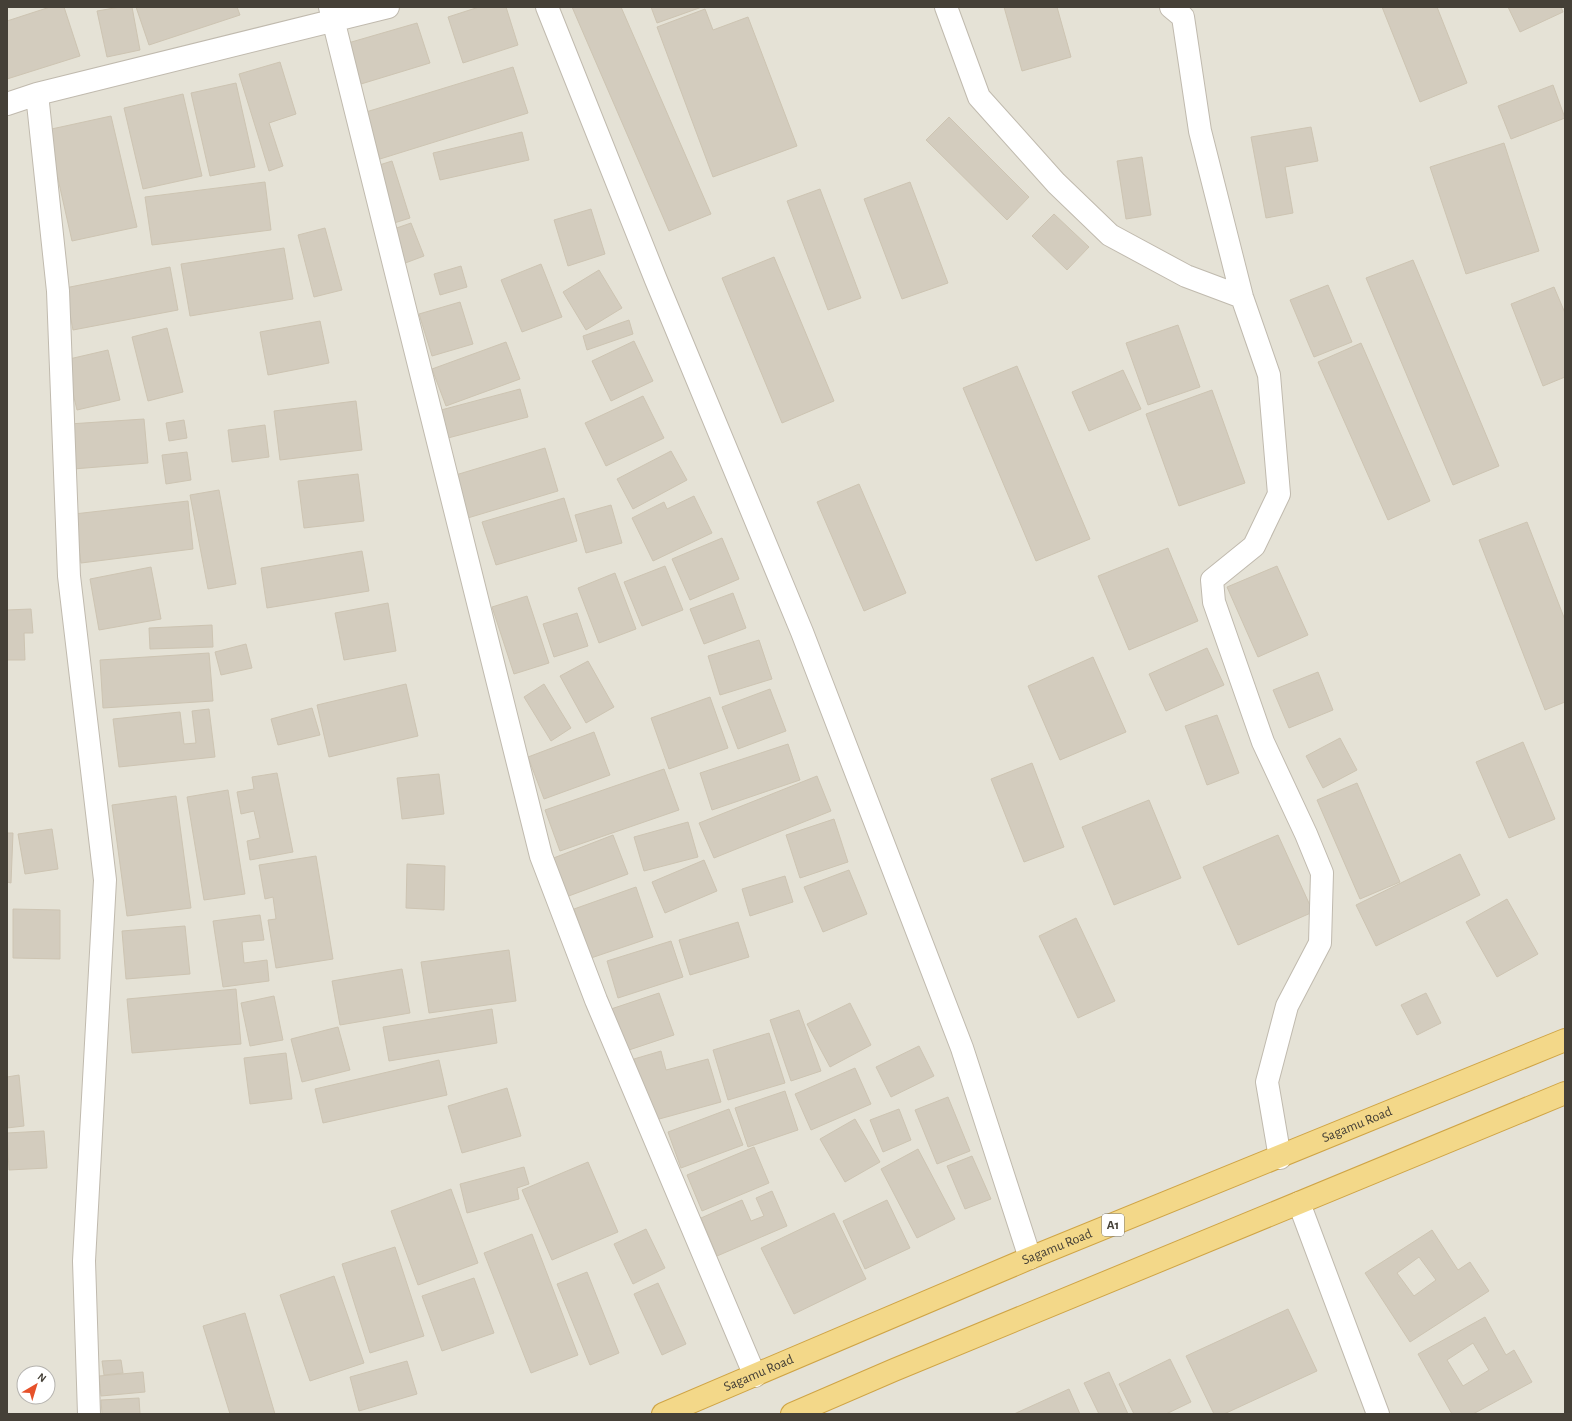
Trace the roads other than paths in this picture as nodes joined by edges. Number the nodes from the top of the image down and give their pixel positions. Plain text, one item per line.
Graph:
1 (382, 7) edge
2 (388, 7) edge
3 (547, 7) edge
4 (946, 7) edge
5 (1171, 7) edge
6 (331, 13) edge
7 (37, 94) junction
8 (7, 104) edge
9 (1242, 297) junction
10 (1565, 1040) edge
11 (1565, 1093) edge
12 (1280, 1158) junction
13 (1299, 1203) junction
14 (1030, 1258) junction
15 (755, 1376) junction
16 (89, 1414) edge
17 (663, 1414) edge
18 (792, 1414) edge
19 (1378, 1414) edge

1 - 6 street
2 - 6 street
3 - 14 street
4 - 9 street
5 - 9 street
6 - 7 street
6 - 15 street
7 - 8 street
7 - 16 street
9 - 12 street
10 - 12 highway, Sagamu Road / A1
11 - 13 highway
12 - 14 highway, Sagamu Road / A1
13 - 18 highway
13 - 19 street
14 - 15 highway, Sagamu Road / A1
15 - 17 highway, Sagamu Road / A1

